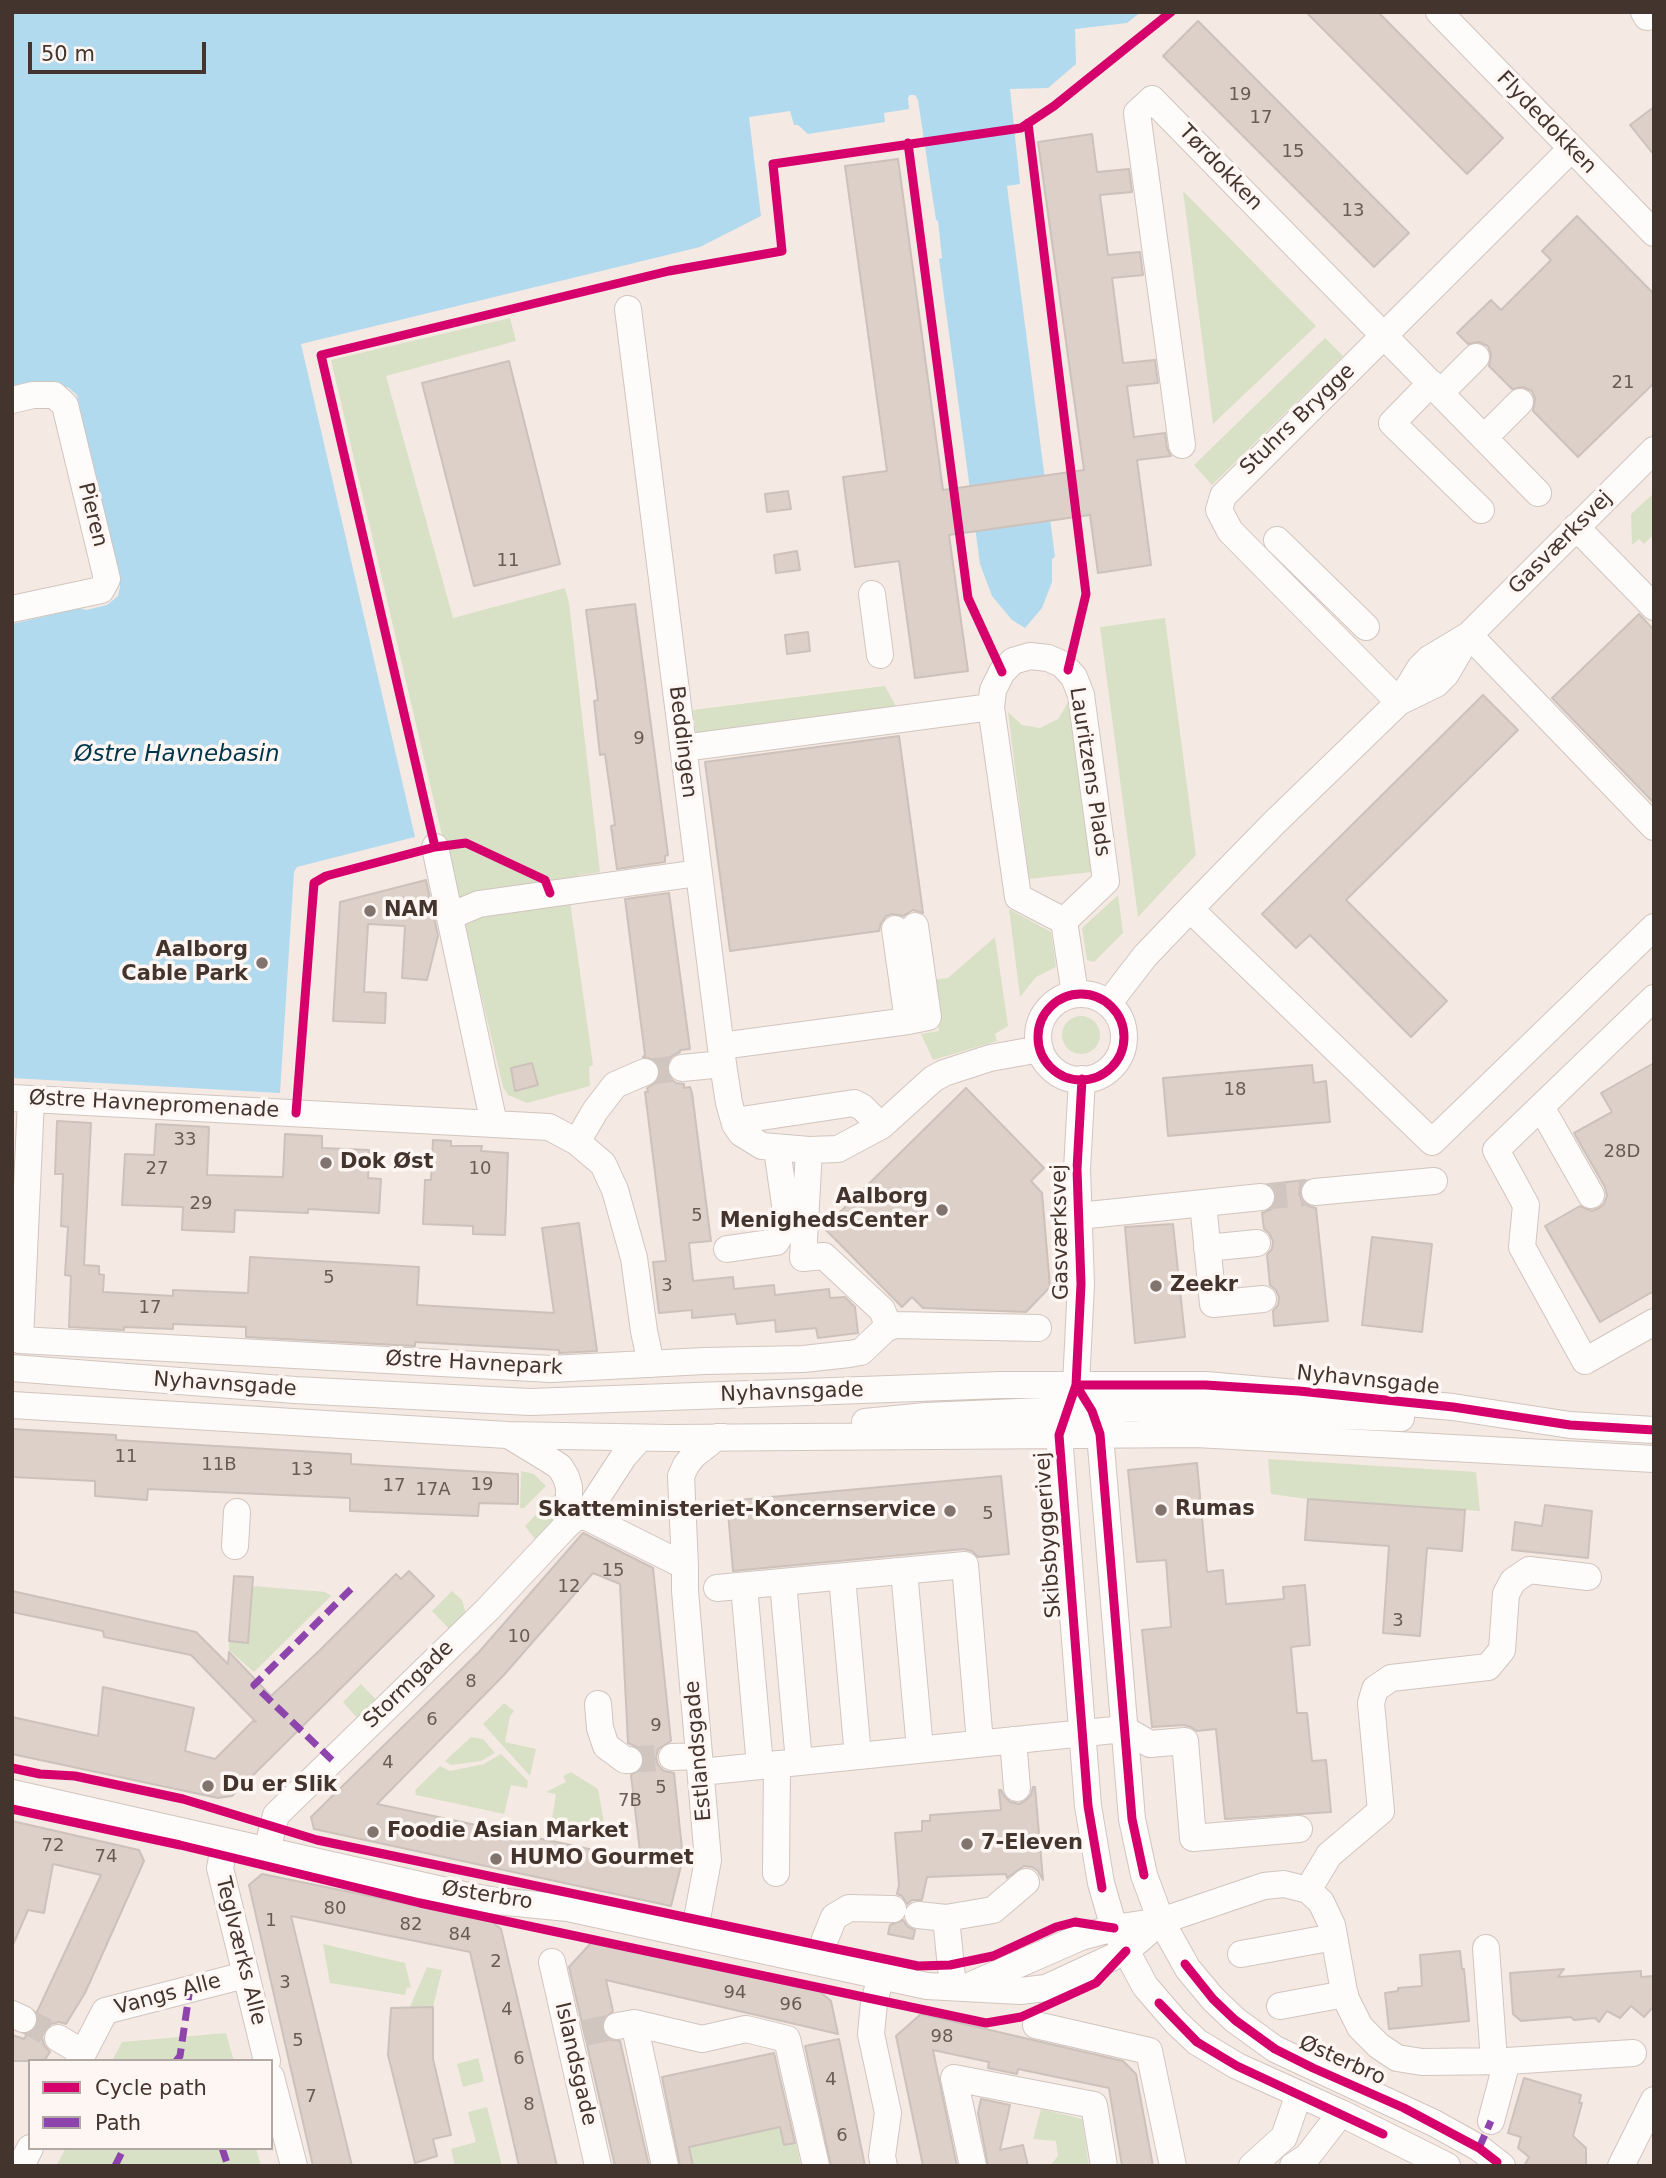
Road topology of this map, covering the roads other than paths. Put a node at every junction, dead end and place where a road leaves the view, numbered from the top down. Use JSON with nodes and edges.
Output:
{"nodes":[{"id":1,"x":1439,"y":12,"type":"edge"},
{"id":2,"x":1644,"y":12,"type":"edge"},
{"id":3,"x":1653,"y":12,"type":"edge"},
{"id":4,"x":1571,"y":149,"type":"junction"},
{"id":5,"x":1654,"y":233,"type":"edge"},
{"id":6,"x":628,"y":309,"type":"dead end"},
{"id":7,"x":1384,"y":336,"type":"junction"},
{"id":8,"x":1476,"y":358,"type":"dead end"},
{"id":9,"x":1435,"y":388,"type":"junction"},
{"id":10,"x":12,"y":400,"type":"edge"},
{"id":11,"x":1520,"y":402,"type":"dead end"},
{"id":12,"x":1484,"y":438,"type":"junction"},
{"id":13,"x":1182,"y":446,"type":"dead end"},
{"id":14,"x":1654,"y":450,"type":"edge"},
{"id":15,"x":1538,"y":493,"type":"dead end"},
{"id":16,"x":1481,"y":510,"type":"dead end"},
{"id":17,"x":1576,"y":527,"type":"junction"},
{"id":18,"x":1277,"y":540,"type":"dead end"},
{"id":19,"x":872,"y":594,"type":"dead end"},
{"id":20,"x":1654,"y":607,"type":"edge"},
{"id":21,"x":12,"y":609,"type":"edge"},
{"id":22,"x":1366,"y":627,"type":"dead end"},
{"id":23,"x":1469,"y":635,"type":"junction"},
{"id":24,"x":880,"y":655,"type":"dead end"},
{"id":25,"x":1399,"y":702,"type":"junction"},
{"id":26,"x":991,"y":707,"type":"junction"},
{"id":27,"x":682,"y":748,"type":"junction"},
{"id":28,"x":1654,"y":827,"type":"edge"},
{"id":29,"x":436,"y":847,"type":"dead end"},
{"id":30,"x":698,"y":873,"type":"junction"},
{"id":31,"x":1190,"y":909,"type":"junction"},
{"id":32,"x":450,"y":916,"type":"junction"},
{"id":33,"x":1064,"y":921,"type":"junction"},
{"id":34,"x":1654,"y":927,"type":"edge"},
{"id":35,"x":905,"y":928,"type":"dead end"},
{"id":36,"x":1075,"y":994,"type":"junction"},
{"id":37,"x":1654,"y":998,"type":"edge"},
{"id":38,"x":1108,"y":1004,"type":"junction"},
{"id":39,"x":1040,"y":1049,"type":"junction"},
{"id":40,"x":722,"y":1055,"type":"junction"},
{"id":41,"x":682,"y":1068,"type":"tunnel mouth"},
{"id":42,"x":645,"y":1072,"type":"tunnel mouth"},
{"id":43,"x":1082,"y":1079,"type":"junction"},
{"id":44,"x":22,"y":1098,"type":"edge"},
{"id":45,"x":1541,"y":1107,"type":"junction"},
{"id":46,"x":494,"y":1124,"type":"junction"},
{"id":47,"x":735,"y":1124,"type":"junction"},
{"id":48,"x":881,"y":1126,"type":"junction"},
{"id":49,"x":577,"y":1142,"type":"junction"},
{"id":50,"x":777,"y":1149,"type":"junction"},
{"id":51,"x":810,"y":1150,"type":"junction"},
{"id":52,"x":1434,"y":1181,"type":"dead end"},
{"id":53,"x":1315,"y":1192,"type":"tunnel mouth"},
{"id":54,"x":1591,"y":1195,"type":"dead end"},
{"id":55,"x":1261,"y":1197,"type":"tunnel mouth"},
{"id":56,"x":1203,"y":1203,"type":"junction"},
{"id":57,"x":1079,"y":1216,"type":"junction"},
{"id":58,"x":1257,"y":1243,"type":"dead end"},
{"id":59,"x":1207,"y":1248,"type":"junction"},
{"id":60,"x":727,"y":1249,"type":"dead end"},
{"id":61,"x":1263,"y":1299,"type":"dead end"},
{"id":62,"x":1654,"y":1322,"type":"edge"},
{"id":63,"x":889,"y":1327,"type":"junction"},
{"id":64,"x":1038,"y":1328,"type":"dead end"},
{"id":65,"x":651,"y":1364,"type":"junction"},
{"id":66,"x":15,"y":1368,"type":"edge"},
{"id":67,"x":1076,"y":1385,"type":"junction"},
{"id":68,"x":12,"y":1405,"type":"edge"},
{"id":69,"x":1096,"y":1423,"type":"junction"},
{"id":70,"x":1570,"y":1425,"type":"junction"},
{"id":71,"x":1654,"y":1430,"type":"edge"},
{"id":72,"x":507,"y":1435,"type":"junction"},
{"id":73,"x":1059,"y":1435,"type":"junction"},
{"id":74,"x":640,"y":1437,"type":"junction"},
{"id":75,"x":717,"y":1437,"type":"junction"},
{"id":76,"x":1654,"y":1459,"type":"edge"},
{"id":77,"x":237,"y":1512,"type":"dead end"},
{"id":78,"x":575,"y":1521,"type":"junction"},
{"id":79,"x":235,"y":1546,"type":"dead end"},
{"id":80,"x":685,"y":1566,"type":"junction"},
{"id":81,"x":904,"y":1571,"type":"junction"},
{"id":82,"x":842,"y":1577,"type":"junction"},
{"id":83,"x":1588,"y":1577,"type":"dead end"},
{"id":84,"x":783,"y":1582,"type":"junction"},
{"id":85,"x":744,"y":1586,"type":"junction"},
{"id":86,"x":717,"y":1588,"type":"dead end"},
{"id":87,"x":598,"y":1704,"type":"dead end"},
{"id":88,"x":1124,"y":1729,"type":"junction"},
{"id":89,"x":1083,"y":1733,"type":"junction"},
{"id":90,"x":1013,"y":1740,"type":"junction"},
{"id":91,"x":980,"y":1743,"type":"junction"},
{"id":92,"x":920,"y":1749,"type":"junction"},
{"id":93,"x":858,"y":1756,"type":"junction"},
{"id":94,"x":672,"y":1757,"type":"tunnel mouth"},
{"id":95,"x":629,"y":1760,"type":"tunnel mouth"},
{"id":96,"x":700,"y":1764,"type":"junction"},
{"id":97,"x":779,"y":1764,"type":"junction"},
{"id":98,"x":1017,"y":1788,"type":"dead end"},
{"id":99,"x":12,"y":1793,"type":"edge"},
{"id":100,"x":1299,"y":1829,"type":"dead end"},
{"id":101,"x":225,"y":1841,"type":"junction"},
{"id":102,"x":267,"y":1850,"type":"junction"},
{"id":103,"x":776,"y":1873,"type":"dead end"},
{"id":104,"x":1026,"y":1882,"type":"dead end"},
{"id":105,"x":1308,"y":1889,"type":"junction"},
{"id":106,"x":946,"y":1918,"type":"junction"},
{"id":107,"x":1161,"y":1921,"type":"junction"},
{"id":108,"x":694,"y":1935,"type":"junction"},
{"id":109,"x":1334,"y":1937,"type":"junction"},
{"id":110,"x":1120,"y":1940,"type":"junction"},
{"id":111,"x":1486,"y":1948,"type":"dead end"},
{"id":112,"x":1241,"y":1954,"type":"dead end"},
{"id":113,"x":552,"y":1962,"type":"dead end"},
{"id":114,"x":819,"y":1962,"type":"junction"},
{"id":115,"x":245,"y":1975,"type":"junction"},
{"id":116,"x":881,"y":1976,"type":"junction"},
{"id":117,"x":959,"y":1988,"type":"junction"},
{"id":118,"x":1345,"y":1994,"type":"junction"},
{"id":119,"x":1280,"y":2006,"type":"dead end"},
{"id":120,"x":1036,"y":2025,"type":"dead end"},
{"id":121,"x":58,"y":2038,"type":"tunnel mouth"},
{"id":122,"x":84,"y":2051,"type":"edge"},
{"id":123,"x":1633,"y":2053,"type":"dead end"},
{"id":124,"x":266,"y":2059,"type":"edge"},
{"id":125,"x":1501,"y":2061,"type":"junction"},
{"id":126,"x":273,"y":2085,"type":"edge"},
{"id":127,"x":1298,"y":2094,"type":"junction"},
{"id":128,"x":1654,"y":2100,"type":"edge"},
{"id":129,"x":1341,"y":2113,"type":"junction"},
{"id":130,"x":1491,"y":2121,"type":"dead end"},
{"id":131,"x":29,"y":2150,"type":"edge"},
{"id":132,"x":12,"y":2165,"type":"edge"},
{"id":133,"x":20,"y":2166,"type":"edge"},
{"id":134,"x":294,"y":2166,"type":"edge"},
{"id":135,"x":598,"y":2166,"type":"edge"},
{"id":136,"x":666,"y":2166,"type":"edge"},
{"id":137,"x":816,"y":2166,"type":"edge"},
{"id":138,"x":884,"y":2166,"type":"edge"},
{"id":139,"x":973,"y":2166,"type":"edge"},
{"id":140,"x":1104,"y":2166,"type":"edge"},
{"id":141,"x":1173,"y":2166,"type":"edge"},
{"id":142,"x":1252,"y":2166,"type":"edge"},
{"id":143,"x":1293,"y":2166,"type":"edge"},
{"id":144,"x":1447,"y":2166,"type":"edge"},
{"id":145,"x":1502,"y":2166,"type":"edge"},
{"id":146,"x":1621,"y":2166,"type":"edge"}],
"edges":[{"from":1,"to":4,"type":"street","name":"Flydedokken"},
{"from":2,"to":3,"type":"street"},
{"from":4,"to":5,"type":"street","name":"Flydedokken"},
{"from":4,"to":7,"type":"street","name":"Stuhrs Brygge"},
{"from":6,"to":27,"type":"street","name":"Beddingen"},
{"from":7,"to":9,"type":"street","name":"Tørdokken"},
{"from":7,"to":13,"type":"street","name":"Tørdokken"},
{"from":7,"to":25,"type":"street","name":"Stuhrs Brygge"},
{"from":8,"to":9,"type":"street"},
{"from":9,"to":12,"type":"street","name":"Tørdokken"},
{"from":9,"to":16,"type":"street"},
{"from":10,"to":21,"type":"street","name":"Pieren"},
{"from":11,"to":12,"type":"street"},
{"from":12,"to":15,"type":"street","name":"Tørdokken"},
{"from":14,"to":17,"type":"street","name":"Gasværksvej"},
{"from":17,"to":20,"type":"street"},
{"from":17,"to":23,"type":"street","name":"Gasværksvej"},
{"from":18,"to":22,"type":"street"},
{"from":19,"to":24,"type":"street"},
{"from":23,"to":25,"type":"street","name":"Gasværksvej"},
{"from":23,"to":28,"type":"street"},
{"from":25,"to":31,"type":"street","name":"Gasværksvej"},
{"from":26,"to":27,"type":"street"},
{"from":26,"to":33,"type":"street","name":"Lauritzens Plads"},
{"from":26,"to":33,"type":"street","name":"Lauritzens Plads"},
{"from":27,"to":30,"type":"street","name":"Beddingen"},
{"from":29,"to":32,"type":"street"},
{"from":30,"to":32,"type":"street"},
{"from":30,"to":40,"type":"street","name":"Beddingen"},
{"from":31,"to":34,"type":"street"},
{"from":31,"to":38,"type":"street","name":"Gasværksvej"},
{"from":32,"to":46,"type":"street"},
{"from":33,"to":36,"type":"street"},
{"from":35,"to":40,"type":"street"},
{"from":36,"to":38,"type":"street"},
{"from":36,"to":39,"type":"street"},
{"from":37,"to":45,"type":"street"},
{"from":38,"to":43,"type":"street"},
{"from":39,"to":43,"type":"street"},
{"from":39,"to":48,"type":"street"},
{"from":40,"to":41,"type":"street"},
{"from":40,"to":47,"type":"street","name":"Beddingen"},
{"from":42,"to":49,"type":"street"},
{"from":43,"to":57,"type":"street","name":"Gasværksvej"},
{"from":44,"to":46,"type":"street","name":"Østre Havnepromenade"},
{"from":44,"to":65,"type":"street","name":"Østre Havnepark"},
{"from":45,"to":54,"type":"street"},
{"from":45,"to":62,"type":"street"},
{"from":46,"to":49,"type":"street"},
{"from":47,"to":48,"type":"street"},
{"from":47,"to":50,"type":"street"},
{"from":48,"to":51,"type":"street"},
{"from":49,"to":65,"type":"street"},
{"from":50,"to":51,"type":"street"},
{"from":50,"to":60,"type":"street"},
{"from":51,"to":63,"type":"street"},
{"from":52,"to":53,"type":"street"},
{"from":55,"to":56,"type":"street"},
{"from":56,"to":57,"type":"street"},
{"from":56,"to":59,"type":"street"},
{"from":57,"to":67,"type":"street","name":"Gasværksvej"},
{"from":58,"to":59,"type":"street"},
{"from":59,"to":61,"type":"street"},
{"from":63,"to":64,"type":"street"},
{"from":63,"to":65,"type":"street","name":"Østre Havnepark"},
{"from":66,"to":67,"type":"street","name":"Nyhavnsgade"},
{"from":67,"to":69,"type":"street"},
{"from":67,"to":70,"type":"street","name":"Nyhavnsgade"},
{"from":67,"to":73,"type":"street","name":"Skibsbyggerivej"},
{"from":67,"to":75,"type":"street"},
{"from":68,"to":72,"type":"street","name":"Nyhavnsgade"},
{"from":69,"to":70,"type":"street"},
{"from":69,"to":73,"type":"street","name":"Nyhavnsgade"},
{"from":69,"to":76,"type":"street","name":"Nyhavnsgade"},
{"from":69,"to":88,"type":"street"},
{"from":70,"to":71,"type":"street","name":"Nyhavnsgade"},
{"from":72,"to":74,"type":"street","name":"Nyhavnsgade"},
{"from":72,"to":78,"type":"street"},
{"from":73,"to":75,"type":"street","name":"Nyhavnsgade"},
{"from":73,"to":89,"type":"street","name":"Skibsbyggerivej"},
{"from":74,"to":75,"type":"street","name":"Nyhavnsgade"},
{"from":74,"to":78,"type":"street","name":"Stormgade"},
{"from":75,"to":80,"type":"street","name":"Estlandsgade"},
{"from":77,"to":79,"type":"street"},
{"from":78,"to":80,"type":"street"},
{"from":78,"to":102,"type":"street","name":"Stormgade"},
{"from":80,"to":96,"type":"street","name":"Estlandsgade"},
{"from":81,"to":82,"type":"street"},
{"from":81,"to":91,"type":"street"},
{"from":81,"to":92,"type":"street"},
{"from":82,"to":84,"type":"street"},
{"from":82,"to":93,"type":"street"},
{"from":83,"to":105,"type":"street"},
{"from":84,"to":85,"type":"street"},
{"from":84,"to":97,"type":"street"},
{"from":85,"to":86,"type":"street"},
{"from":85,"to":97,"type":"street"},
{"from":87,"to":95,"type":"street"},
{"from":88,"to":89,"type":"street"},
{"from":88,"to":100,"type":"street"},
{"from":88,"to":107,"type":"street"},
{"from":89,"to":90,"type":"street"},
{"from":89,"to":110,"type":"street","name":"Skibsbyggerivej"},
{"from":90,"to":91,"type":"street"},
{"from":90,"to":98,"type":"street"},
{"from":91,"to":92,"type":"street"},
{"from":92,"to":93,"type":"street"},
{"from":93,"to":97,"type":"street"},
{"from":94,"to":96,"type":"street"},
{"from":96,"to":97,"type":"street"},
{"from":96,"to":108,"type":"street","name":"Estlandsgade"},
{"from":97,"to":103,"type":"street"},
{"from":99,"to":101,"type":"street","name":"Østerbro"},
{"from":101,"to":102,"type":"street","name":"Østerbro"},
{"from":101,"to":115,"type":"street","name":"Teglværks Alle"},
{"from":102,"to":108,"type":"street","name":"Østerbro"},
{"from":104,"to":106,"type":"street"},
{"from":105,"to":107,"type":"street","name":"Østerbro"},
{"from":105,"to":109,"type":"street","name":"Østerbro"},
{"from":106,"to":114,"type":"street"},
{"from":106,"to":117,"type":"street"},
{"from":107,"to":110,"type":"street","name":"Østerbro"},
{"from":107,"to":145,"type":"street","name":"Østerbro"},
{"from":108,"to":114,"type":"street","name":"Østerbro"},
{"from":109,"to":112,"type":"street"},
{"from":109,"to":118,"type":"street","name":"Østerbro"},
{"from":110,"to":117,"type":"street","name":"Østerbro"},
{"from":110,"to":127,"type":"street"},
{"from":111,"to":125,"type":"street"},
{"from":113,"to":135,"type":"street","name":"Islandsgade"},
{"from":114,"to":116,"type":"street","name":"Østerbro"},
{"from":115,"to":122,"type":"street","name":"Vangs Alle"},
{"from":115,"to":124,"type":"street","name":"Teglværks Alle"},
{"from":116,"to":117,"type":"street","name":"Østerbro"},
{"from":116,"to":138,"type":"street"},
{"from":118,"to":119,"type":"street"},
{"from":118,"to":125,"type":"street","name":"Østerbro"},
{"from":120,"to":141,"type":"street"},
{"from":121,"to":122,"type":"street"},
{"from":123,"to":125,"type":"street","name":"Østerbro"},
{"from":125,"to":130,"type":"street"},
{"from":126,"to":134,"type":"street"},
{"from":127,"to":129,"type":"street"},
{"from":127,"to":142,"type":"street"},
{"from":128,"to":146,"type":"street"},
{"from":129,"to":143,"type":"street"},
{"from":129,"to":144,"type":"street"},
{"from":131,"to":133,"type":"street"},
{"from":132,"to":133,"type":"street"},
{"from":136,"to":137,"type":"street"},
{"from":139,"to":140,"type":"street"}]}
